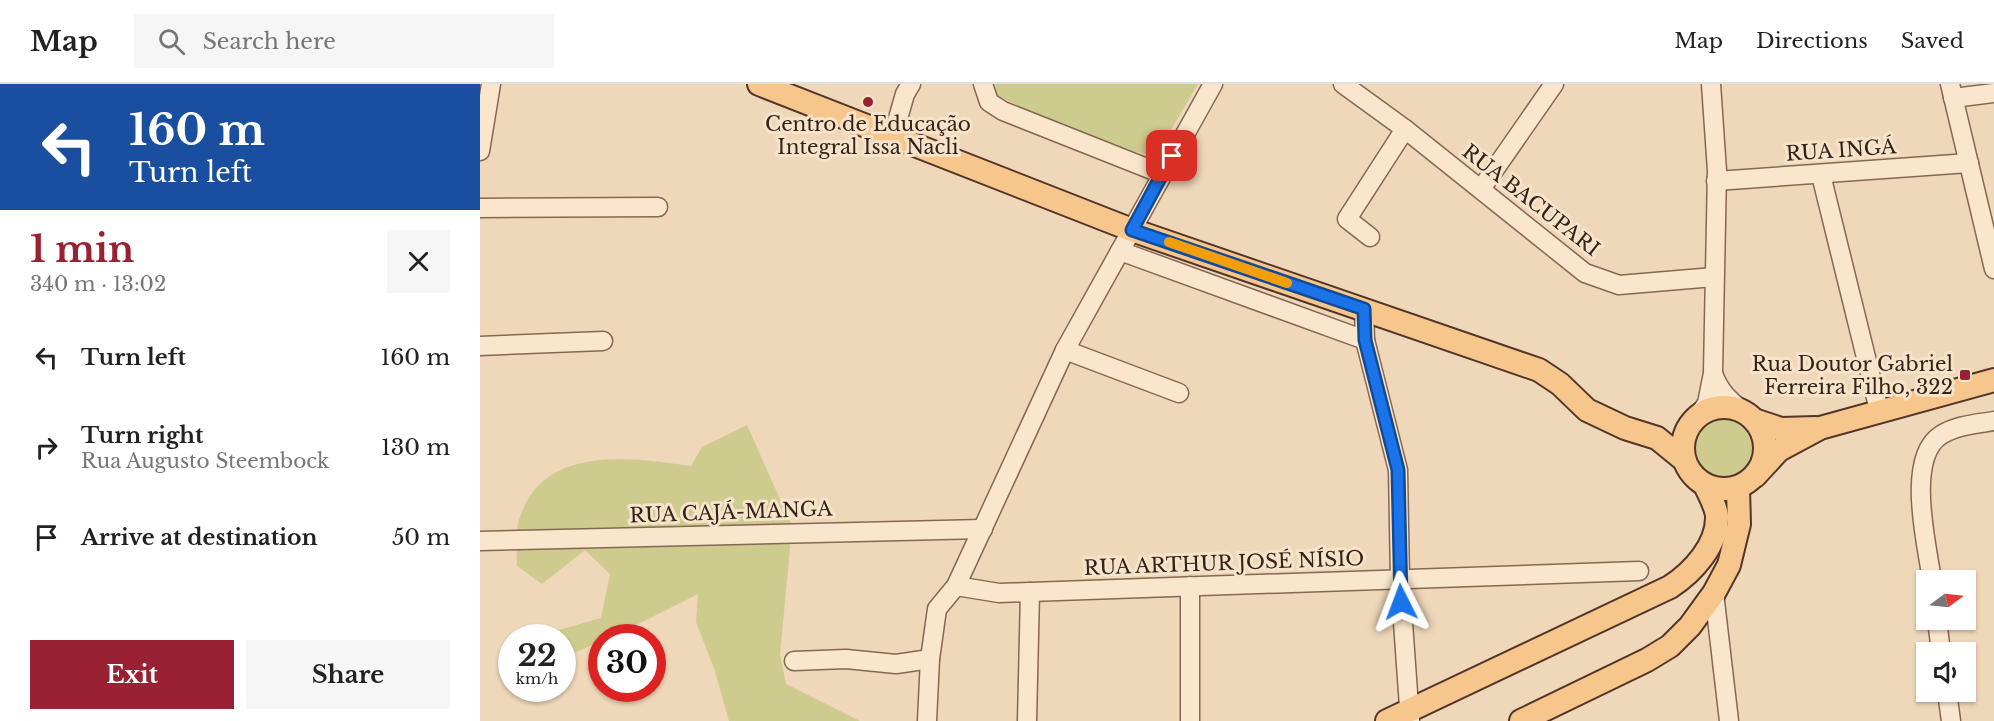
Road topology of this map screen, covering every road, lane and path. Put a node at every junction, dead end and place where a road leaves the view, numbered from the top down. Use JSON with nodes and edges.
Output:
{"nodes":[{"id":1,"x":491,"y":84,"type":"edge"},
{"id":2,"x":759,"y":84,"type":"edge"},
{"id":3,"x":911,"y":84,"type":"edge"},
{"id":4,"x":983,"y":84,"type":"edge"},
{"id":5,"x":1213,"y":84,"type":"edge"},
{"id":6,"x":1343,"y":84,"type":"edge"},
{"id":7,"x":1554,"y":84,"type":"edge"},
{"id":8,"x":1711,"y":84,"type":"edge"},
{"id":9,"x":1952,"y":91,"type":"edge"},
{"id":10,"x":1994,"y":93,"type":"edge"},
{"id":11,"x":1405,"y":129,"type":"junction"},
{"id":12,"x":894,"y":136,"type":"junction"},
{"id":13,"x":480,"y":151,"type":"edge"},
{"id":14,"x":1969,"y":163,"type":"junction"},
{"id":15,"x":1162,"y":174,"type":"junction"},
{"id":16,"x":1821,"y":175,"type":"junction"},
{"id":17,"x":1716,"y":181,"type":"junction"},
{"id":18,"x":1481,"y":189,"type":"junction"},
{"id":19,"x":658,"y":207,"type":"dead end"},
{"id":20,"x":480,"y":208,"type":"edge"},
{"id":21,"x":1989,"y":226,"type":"edge"},
{"id":22,"x":1132,"y":230,"type":"junction"},
{"id":23,"x":1370,"y":237,"type":"dead end"},
{"id":24,"x":1120,"y":251,"type":"junction"},
{"id":25,"x":1994,"y":269,"type":"edge"},
{"id":26,"x":1714,"y":277,"type":"junction"},
{"id":27,"x":1364,"y":309,"type":"junction"},
{"id":28,"x":1365,"y":340,"type":"junction"},
{"id":29,"x":603,"y":341,"type":"dead end"},
{"id":30,"x":480,"y":346,"type":"edge"},
{"id":31,"x":1065,"y":350,"type":"junction"},
{"id":32,"x":1713,"y":373,"type":"junction"},
{"id":33,"x":1994,"y":380,"type":"edge"},
{"id":34,"x":1179,"y":393,"type":"dead end"},
{"id":35,"x":1879,"y":410,"type":"junction"},
{"id":36,"x":1749,"y":416,"type":"junction"},
{"id":37,"x":1696,"y":418,"type":"junction"},
{"id":38,"x":1994,"y":421,"type":"edge"},
{"id":39,"x":1625,"y":428,"type":"junction"},
{"id":40,"x":1820,"y":428,"type":"junction"},
{"id":41,"x":1684,"y":460,"type":"junction"},
{"id":42,"x":1747,"y":482,"type":"junction"},
{"id":43,"x":1705,"y":485,"type":"junction"},
{"id":44,"x":983,"y":529,"type":"junction"},
{"id":45,"x":480,"y":541,"type":"edge"},
{"id":46,"x":1931,"y":570,"type":"edge"},
{"id":47,"x":1639,"y":571,"type":"dead end"},
{"id":48,"x":1400,"y":580,"type":"junction"},
{"id":49,"x":956,"y":586,"type":"junction"},
{"id":50,"x":1190,"y":586,"type":"junction"},
{"id":51,"x":1030,"y":591,"type":"junction"},
{"id":52,"x":1714,"y":593,"type":"junction"},
{"id":53,"x":930,"y":659,"type":"junction"},
{"id":54,"x":794,"y":661,"type":"dead end"},
{"id":55,"x":1948,"y":702,"type":"edge"},
{"id":56,"x":1409,"y":716,"type":"edge"},
{"id":57,"x":927,"y":721,"type":"edge"},
{"id":58,"x":1027,"y":721,"type":"edge"},
{"id":59,"x":1190,"y":721,"type":"edge"},
{"id":60,"x":1387,"y":721,"type":"edge"},
{"id":61,"x":1521,"y":721,"type":"edge"},
{"id":62,"x":1729,"y":721,"type":"edge"},
{"id":63,"x":1951,"y":721,"type":"edge"}],
"edges":[{"from":1,"to":13,"type":"street"},
{"from":2,"to":12,"type":"main road"},
{"from":3,"to":12,"type":"street"},
{"from":4,"to":15,"type":"street"},
{"from":5,"to":15,"type":"street"},
{"from":6,"to":11,"type":"street","name":"RUA BACUPARI"},
{"from":7,"to":18,"type":"street"},
{"from":8,"to":17,"type":"street"},
{"from":9,"to":10,"type":"street"},
{"from":9,"to":14,"type":"street"},
{"from":11,"to":18,"type":"street","name":"RUA BACUPARI"},
{"from":11,"to":23,"type":"street"},
{"from":12,"to":22,"type":"main road"},
{"from":14,"to":16,"type":"street","name":"RUA INGÁ"},
{"from":14,"to":21,"type":"street"},
{"from":15,"to":22,"type":"street"},
{"from":16,"to":17,"type":"street","name":"RUA INGÁ"},
{"from":16,"to":35,"type":"street"},
{"from":17,"to":26,"type":"street"},
{"from":18,"to":26,"type":"street","name":"RUA BACUPARI"},
{"from":19,"to":20,"type":"street"},
{"from":21,"to":25,"type":"street"},
{"from":22,"to":24,"type":"street"},
{"from":22,"to":27,"type":"main road"},
{"from":24,"to":28,"type":"street"},
{"from":24,"to":31,"type":"street"},
{"from":26,"to":32,"type":"street"},
{"from":27,"to":28,"type":"street"},
{"from":27,"to":39,"type":"main road"},
{"from":28,"to":48,"type":"street"},
{"from":29,"to":30,"type":"street"},
{"from":31,"to":34,"type":"street"},
{"from":31,"to":44,"type":"street"},
{"from":32,"to":36,"type":"street"},
{"from":32,"to":37,"type":"street"},
{"from":33,"to":35,"type":"main road"},
{"from":35,"to":40,"type":"main road"},
{"from":36,"to":37,"type":"main road"},
{"from":36,"to":40,"type":"main road"},
{"from":36,"to":42,"type":"main road"},
{"from":37,"to":39,"type":"main road"},
{"from":37,"to":41,"type":"main road"},
{"from":38,"to":46,"type":"street"},
{"from":39,"to":41,"type":"main road"},
{"from":40,"to":42,"type":"main road"},
{"from":41,"to":43,"type":"main road"},
{"from":42,"to":43,"type":"main road"},
{"from":42,"to":52,"type":"main road"},
{"from":43,"to":56,"type":"main road"},
{"from":44,"to":45,"type":"street","name":"RUA CAJÁ-MANGA"},
{"from":44,"to":49,"type":"street"},
{"from":47,"to":48,"type":"street","name":"RUA ARTHUR JOSÉ NÍSIO"},
{"from":48,"to":50,"type":"street","name":"RUA ARTHUR JOSÉ NÍSIO"},
{"from":48,"to":56,"type":"street"},
{"from":49,"to":51,"type":"street","name":"RUA ARTHUR JOSÉ NÍSIO"},
{"from":49,"to":53,"type":"street"},
{"from":50,"to":51,"type":"street","name":"RUA ARTHUR JOSÉ NÍSIO"},
{"from":50,"to":59,"type":"street"},
{"from":51,"to":58,"type":"street"},
{"from":52,"to":61,"type":"main road"},
{"from":52,"to":62,"type":"street"},
{"from":53,"to":54,"type":"street"},
{"from":53,"to":57,"type":"street"},
{"from":55,"to":63,"type":"street"},
{"from":56,"to":60,"type":"main road"}]}
